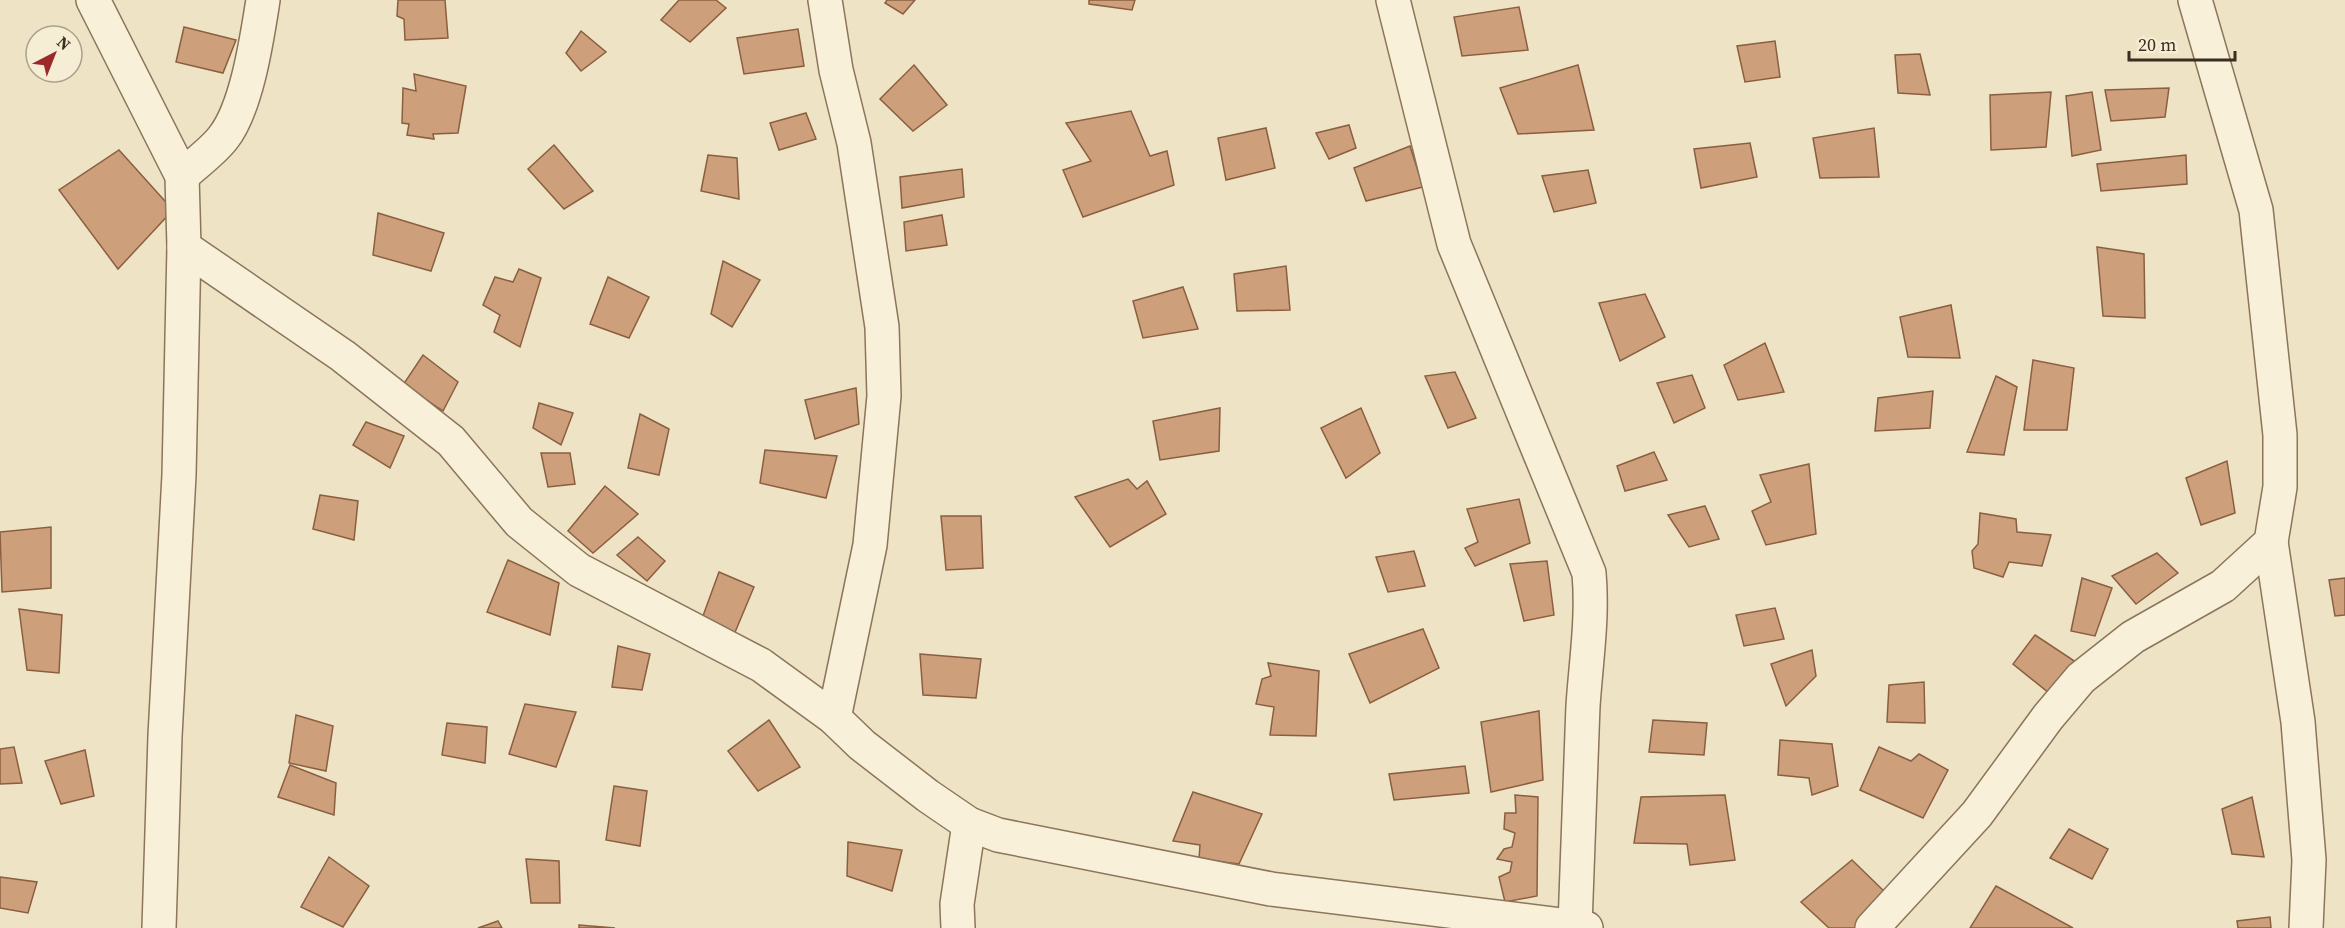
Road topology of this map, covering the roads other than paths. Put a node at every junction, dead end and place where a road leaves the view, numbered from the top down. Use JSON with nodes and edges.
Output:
{"nodes":[{"id":1,"x":93,"y":0,"type":"edge"},
{"id":2,"x":263,"y":0,"type":"edge"},
{"id":3,"x":825,"y":0,"type":"edge"},
{"id":4,"x":1393,"y":0,"type":"edge"},
{"id":5,"x":2195,"y":0,"type":"edge"},
{"id":6,"x":182,"y":176,"type":"junction"},
{"id":7,"x":184,"y":247,"type":"junction"},
{"id":8,"x":2271,"y":542,"type":"junction"},
{"id":9,"x":834,"y":718,"type":"junction"},
{"id":10,"x":969,"y":824,"type":"junction"},
{"id":11,"x":1497,"y":923,"type":"edge"},
{"id":12,"x":1580,"y":927,"type":"edge"},
{"id":13,"x":159,"y":928,"type":"edge"},
{"id":14,"x":958,"y":928,"type":"edge"},
{"id":15,"x":1872,"y":928,"type":"edge"},
{"id":16,"x":2306,"y":928,"type":"edge"}],
"edges":[{"from":1,"to":6,"type":"street"},
{"from":2,"to":6,"type":"street"},
{"from":3,"to":9,"type":"street"},
{"from":4,"to":12,"type":"street"},
{"from":5,"to":8,"type":"street"},
{"from":6,"to":7,"type":"street"},
{"from":7,"to":9,"type":"street"},
{"from":7,"to":13,"type":"street"},
{"from":8,"to":15,"type":"street"},
{"from":8,"to":16,"type":"street"},
{"from":9,"to":10,"type":"street"},
{"from":10,"to":11,"type":"street"},
{"from":10,"to":14,"type":"street"},
{"from":11,"to":12,"type":"street"}]}
